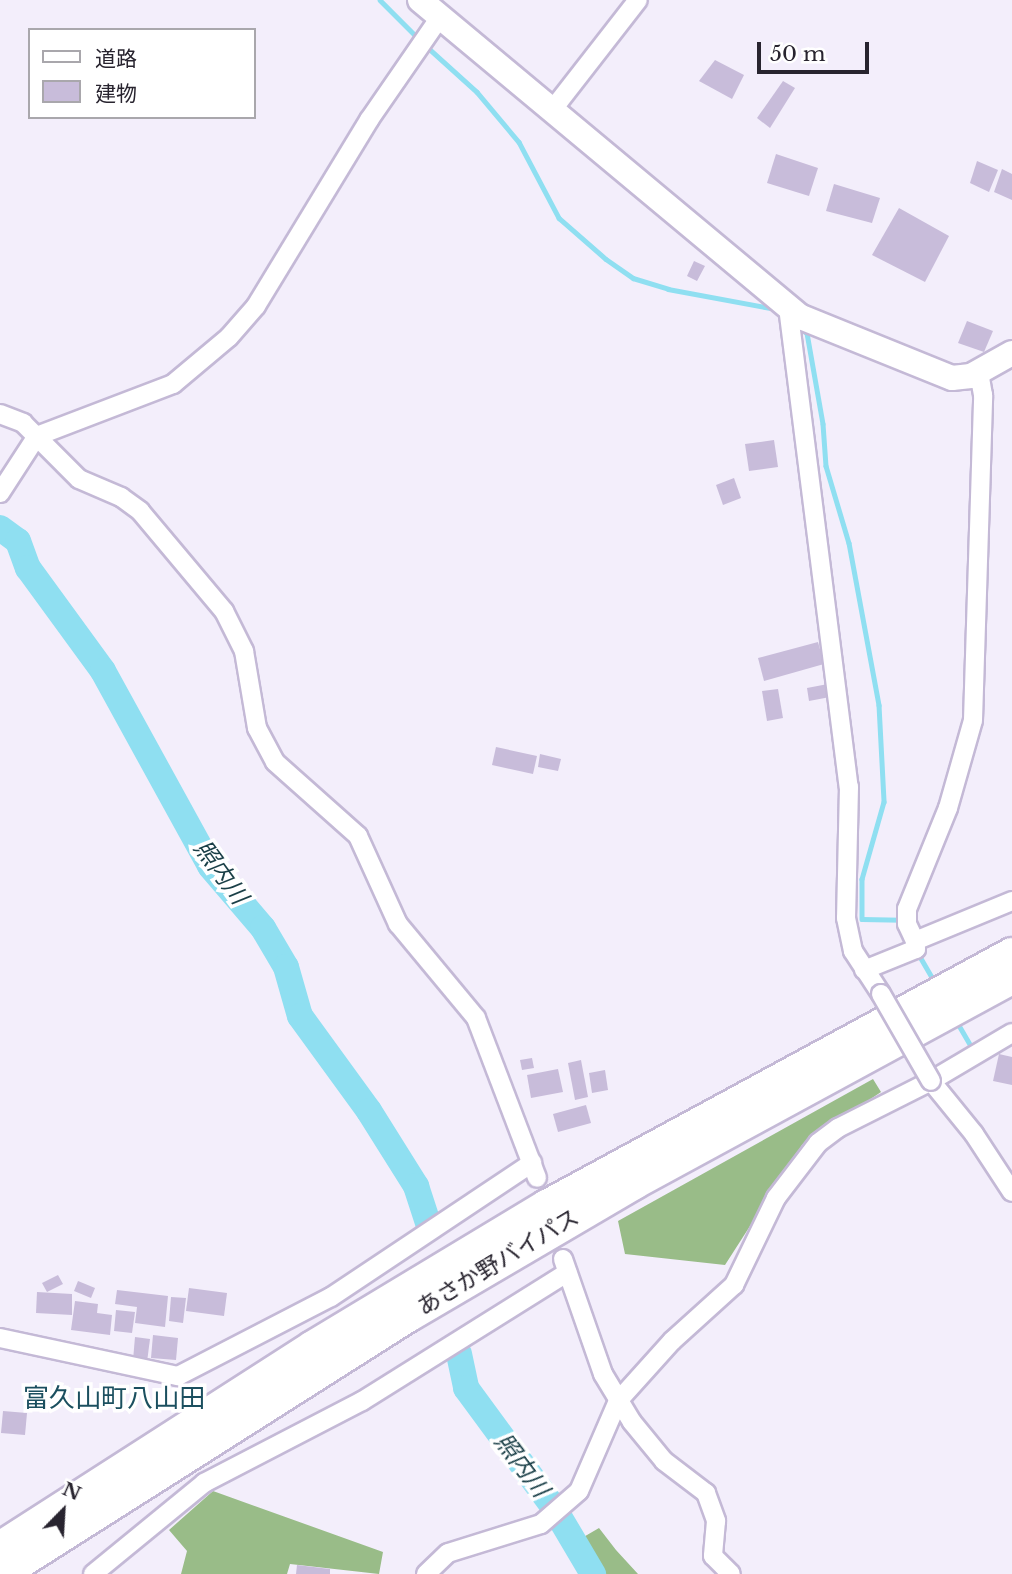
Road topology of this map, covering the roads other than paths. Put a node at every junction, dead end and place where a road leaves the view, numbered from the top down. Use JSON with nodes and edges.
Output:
{"nodes":[{"id":1,"x":420,"y":0,"type":"edge"},
{"id":2,"x":638,"y":0,"type":"edge"},
{"id":3,"x":440,"y":17,"type":"junction"},
{"id":4,"x":553,"y":109,"type":"junction"},
{"id":5,"x":788,"y":307,"type":"junction"},
{"id":6,"x":1012,"y":353,"type":"edge"},
{"id":7,"x":979,"y":372,"type":"junction"},
{"id":8,"x":0,"y":415,"type":"edge"},
{"id":9,"x":37,"y":436,"type":"junction"},
{"id":10,"x":0,"y":493,"type":"edge"},
{"id":11,"x":1012,"y":901,"type":"edge"},
{"id":12,"x":915,"y":942,"type":"junction"},
{"id":13,"x":1012,"y":954,"type":"edge"},
{"id":14,"x":864,"y":970,"type":"junction"},
{"id":15,"x":1012,"y":978,"type":"edge"},
{"id":16,"x":1012,"y":1032,"type":"edge"},
{"id":17,"x":931,"y":1082,"type":"junction"},
{"id":18,"x":1012,"y":1192,"type":"edge"},
{"id":19,"x":0,"y":1338,"type":"edge"},
{"id":20,"x":618,"y":1401,"type":"junction"},
{"id":21,"x":0,"y":1548,"type":"edge"},
{"id":22,"x":1,"y":1574,"type":"edge"},
{"id":23,"x":93,"y":1574,"type":"edge"},
{"id":24,"x":426,"y":1574,"type":"edge"},
{"id":25,"x":731,"y":1574,"type":"edge"}],
"edges":[{"from":1,"to":3,"type":"street"},
{"from":2,"to":4,"type":"street"},
{"from":3,"to":4,"type":"street"},
{"from":3,"to":9,"type":"street"},
{"from":4,"to":5,"type":"street"},
{"from":5,"to":7,"type":"street"},
{"from":5,"to":14,"type":"street"},
{"from":6,"to":7,"type":"street"},
{"from":7,"to":12,"type":"street"},
{"from":8,"to":9,"type":"street"},
{"from":9,"to":10,"type":"street"},
{"from":9,"to":19,"type":"street"},
{"from":11,"to":12,"type":"street"},
{"from":12,"to":14,"type":"street"},
{"from":13,"to":21,"type":"highway","name":"あさか野バイパス"},
{"from":14,"to":17,"type":"street","bridge":true},
{"from":15,"to":22,"type":"highway","name":"あさか野バイパス"},
{"from":16,"to":17,"type":"street"},
{"from":17,"to":18,"type":"street"},
{"from":17,"to":20,"type":"street"},
{"from":20,"to":23,"type":"street"},
{"from":20,"to":24,"type":"street"},
{"from":20,"to":25,"type":"street"}]}
